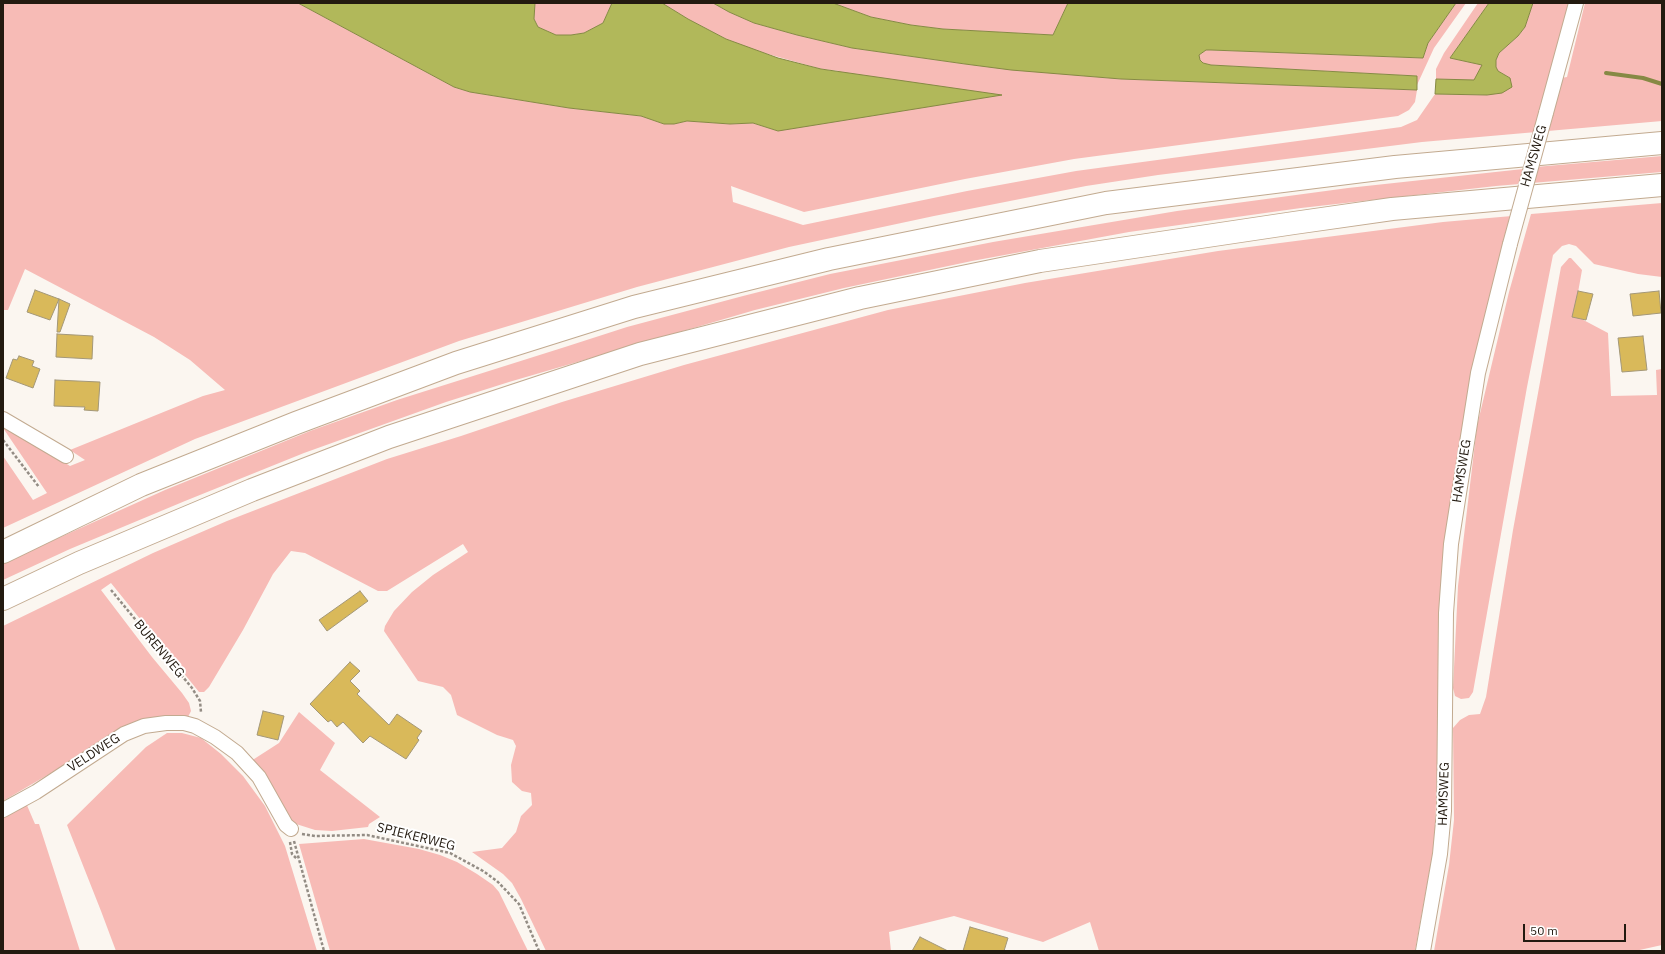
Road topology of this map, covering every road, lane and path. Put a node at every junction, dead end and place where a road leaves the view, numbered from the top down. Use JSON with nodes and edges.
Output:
{"nodes":[{"id":1,"x":1576,"y":3,"type":"edge"},
{"id":2,"x":1662,"y":143,"type":"edge"},
{"id":3,"x":1662,"y":185,"type":"edge"},
{"id":4,"x":3,"y":419,"type":"edge"},
{"id":5,"x":3,"y":440,"type":"edge"},
{"id":6,"x":66,"y":456,"type":"dead end"},
{"id":7,"x":38,"y":487,"type":"dead end"},
{"id":8,"x":3,"y":552,"type":"edge"},
{"id":9,"x":111,"y":590,"type":"dead end"},
{"id":10,"x":3,"y":599,"type":"edge"},
{"id":11,"x":202,"y":712,"type":"dead end"},
{"id":12,"x":3,"y":810,"type":"edge"},
{"id":13,"x":291,"y":831,"type":"junction"},
{"id":14,"x":324,"y":951,"type":"edge"},
{"id":15,"x":539,"y":951,"type":"edge"},
{"id":16,"x":1423,"y":951,"type":"edge"}],
"edges":[{"from":1,"to":16,"type":"street","name":"HAMSWEG","bridge":true},
{"from":2,"to":8,"type":"highway"},
{"from":3,"to":10,"type":"highway"},
{"from":4,"to":6,"type":"street"},
{"from":5,"to":7,"type":"path"},
{"from":9,"to":11,"type":"path","name":"BURENWEG"},
{"from":12,"to":13,"type":"street","name":"VELDWEG"},
{"from":13,"to":14,"type":"path"},
{"from":13,"to":15,"type":"path","name":"SPIEKERWEG"}]}
